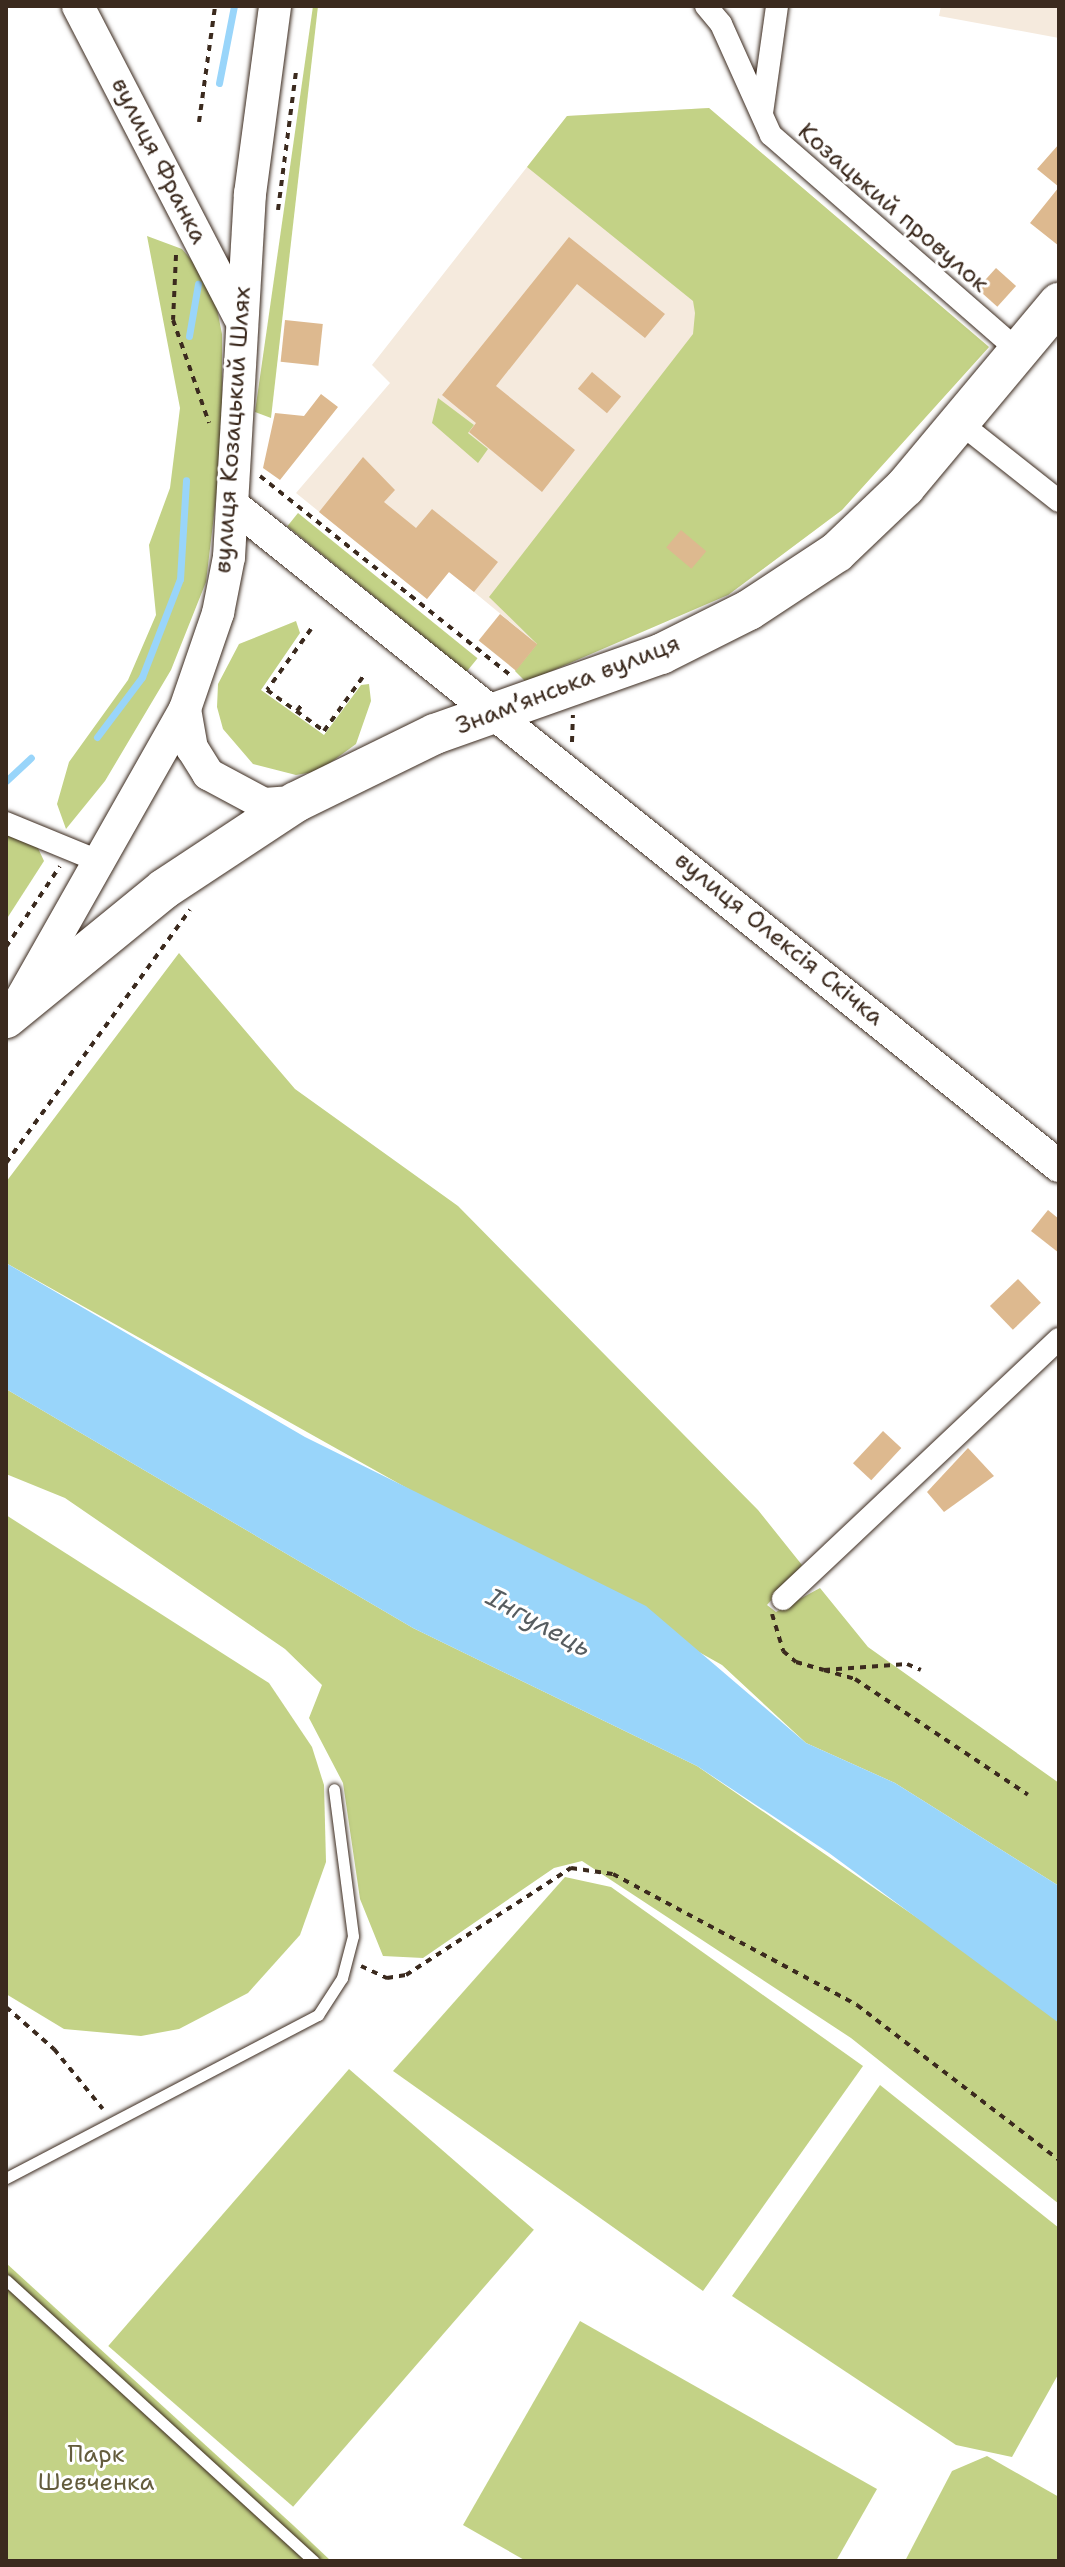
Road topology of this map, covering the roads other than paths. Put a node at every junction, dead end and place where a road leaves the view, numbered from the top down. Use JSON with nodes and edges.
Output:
{"nodes":[{"id":1,"x":78,"y":6,"type":"edge"},
{"id":2,"x":275,"y":6,"type":"edge"},
{"id":3,"x":706,"y":6,"type":"edge"},
{"id":4,"x":777,"y":6,"type":"edge"},
{"id":5,"x":762,"y":114,"type":"junction"},
{"id":6,"x":1059,"y":303,"type":"edge"},
{"id":7,"x":239,"y":317,"type":"junction"},
{"id":8,"x":1019,"y":351,"type":"junction"},
{"id":9,"x":959,"y":422,"type":"junction"},
{"id":10,"x":1059,"y":501,"type":"edge"},
{"id":11,"x":233,"y":505,"type":"junction"},
{"id":12,"x":506,"y":694,"type":"junction"},
{"id":13,"x":185,"y":709,"type":"junction"},
{"id":14,"x":296,"y":802,"type":"junction"},
{"id":15,"x":6,"y":823,"type":"edge"},
{"id":16,"x":103,"y":863,"type":"junction"},
{"id":17,"x":14,"y":1008,"type":"edge"},
{"id":18,"x":1059,"y":1166,"type":"edge"},
{"id":19,"x":1059,"y":1339,"type":"edge"},
{"id":20,"x":783,"y":1599,"type":"road end"},
{"id":21,"x":334,"y":1789,"type":"dead end"},
{"id":22,"x":6,"y":2178,"type":"edge"},
{"id":23,"x":6,"y":2280,"type":"edge"},
{"id":24,"x":314,"y":2561,"type":"edge"}],
"edges":[{"from":1,"to":7,"type":"street","name":"вулиця Франка"},
{"from":2,"to":7,"type":"street","name":"вулиця Козацький Шлях"},
{"from":3,"to":5,"type":"street","name":"Козацький провулок"},
{"from":4,"to":5,"type":"street"},
{"from":5,"to":8,"type":"street","name":"Козацький провулок"},
{"from":6,"to":8,"type":"highway","name":"Знамʼянська вулиця"},
{"from":7,"to":11,"type":"street","name":"вулиця Козацький Шлях"},
{"from":8,"to":9,"type":"highway","name":"Знамʼянська вулиця"},
{"from":9,"to":10,"type":"street"},
{"from":9,"to":12,"type":"highway","name":"Знамʼянська вулиця"},
{"from":11,"to":12,"type":"street","name":"вулиця Олексія Скічка"},
{"from":11,"to":13,"type":"street","name":"вулиця Козацький Шлях"},
{"from":12,"to":14,"type":"highway","name":"Знамʼянська вулиця"},
{"from":12,"to":18,"type":"street","name":"вулиця Олексія Скічка"},
{"from":13,"to":14,"type":"street"},
{"from":13,"to":16,"type":"street","name":"вулиця Козацький Шлях"},
{"from":14,"to":17,"type":"highway","name":"Знамʼянська вулиця"},
{"from":15,"to":16,"type":"street"},
{"from":16,"to":17,"type":"street","name":"вулиця Козацький Шлях"},
{"from":19,"to":20,"type":"street"},
{"from":21,"to":22,"type":"lane"},
{"from":23,"to":24,"type":"lane"}]}
